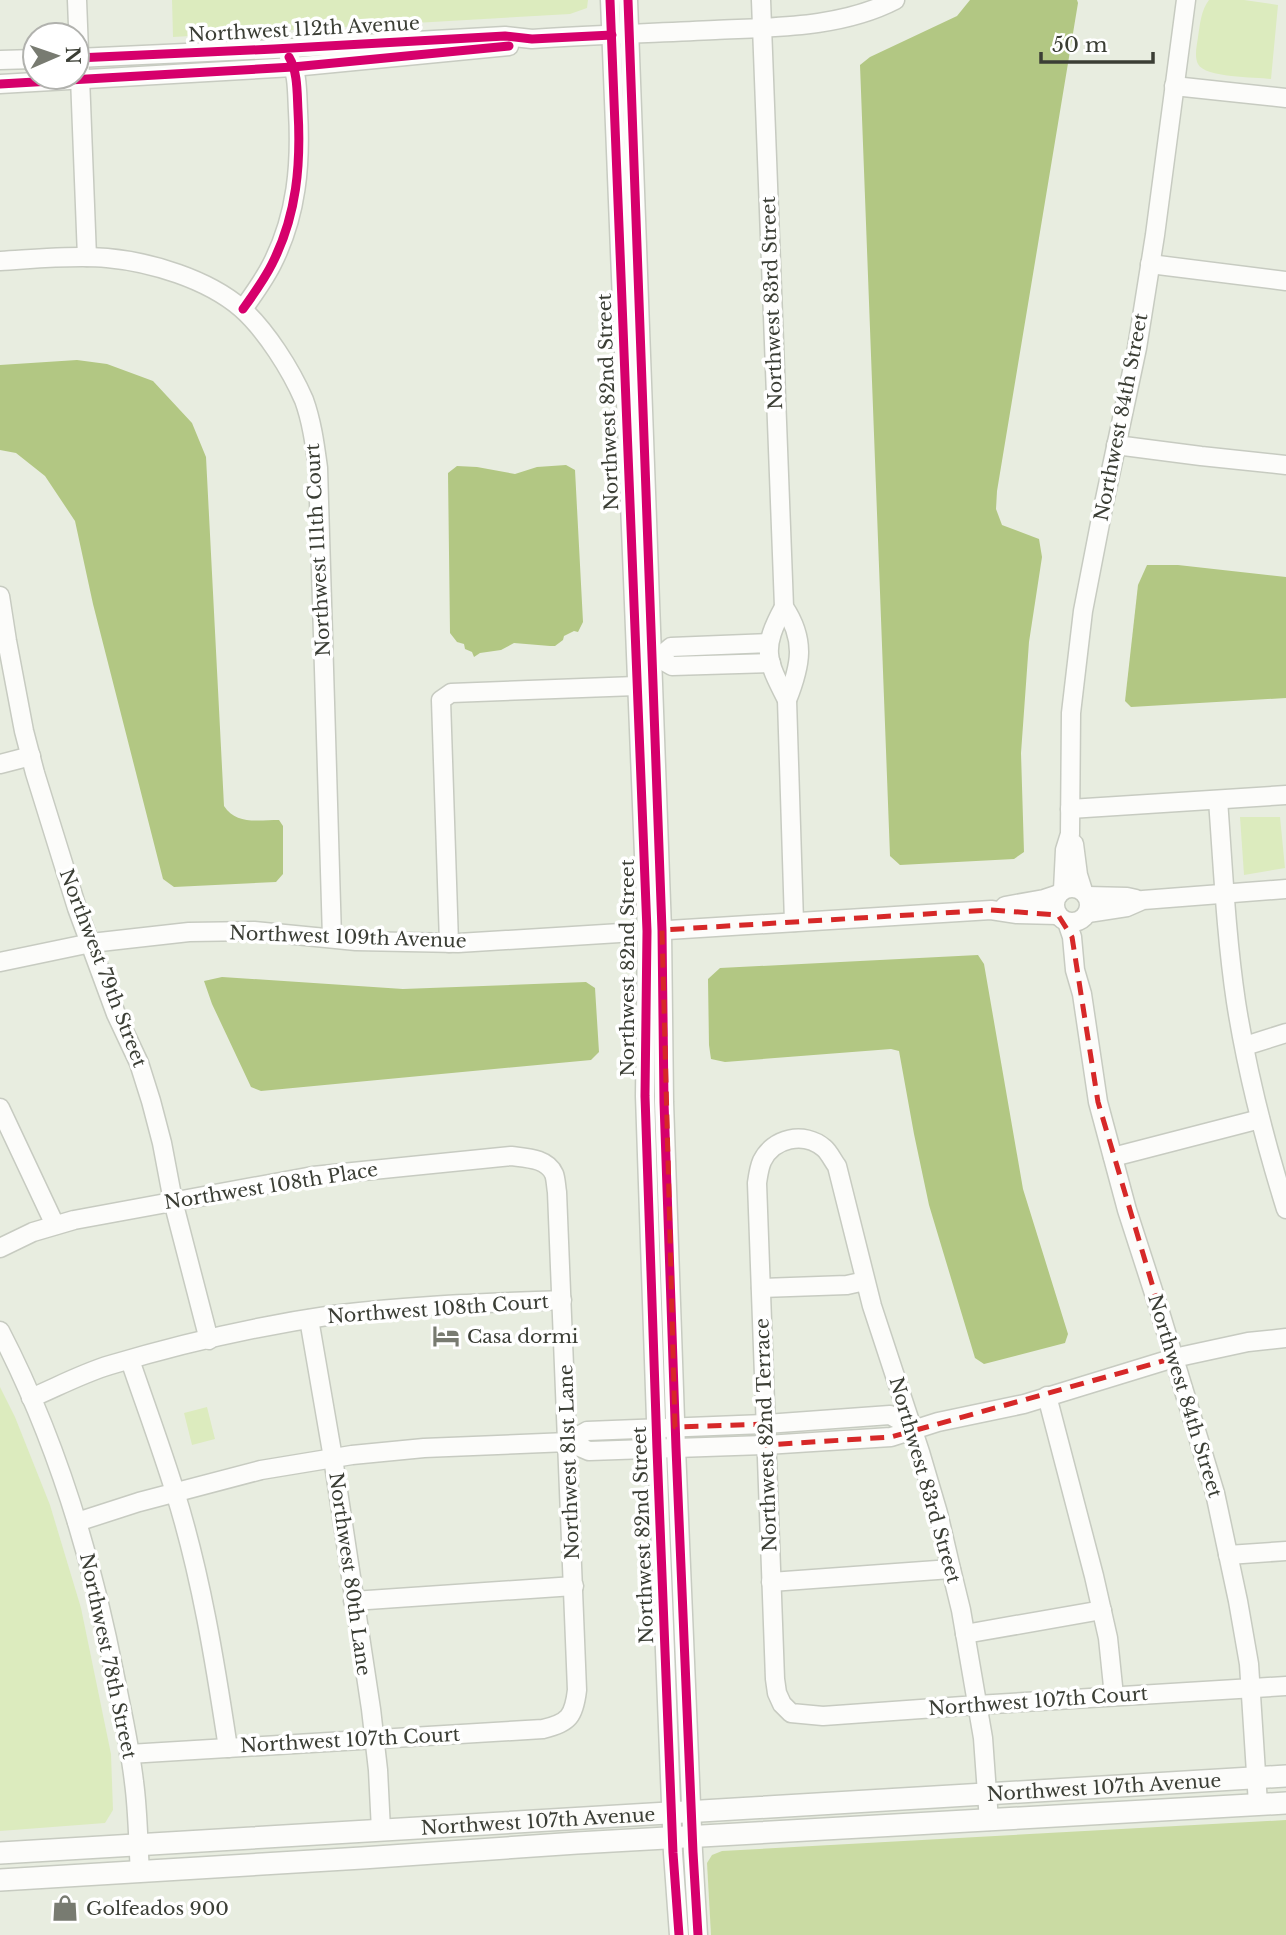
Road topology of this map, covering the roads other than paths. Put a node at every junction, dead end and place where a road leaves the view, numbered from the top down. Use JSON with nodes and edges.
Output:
{"nodes":[{"id":1,"x":77,"y":0,"type":"edge"},
{"id":2,"x":610,"y":0,"type":"edge"},
{"id":3,"x":628,"y":0,"type":"edge"},
{"id":4,"x":761,"y":0,"type":"edge"},
{"id":5,"x":895,"y":0,"type":"edge"},
{"id":6,"x":1186,"y":0,"type":"edge"},
{"id":7,"x":77,"y":21,"type":"edge"},
{"id":8,"x":761,"y":28,"type":"junction"},
{"id":9,"x":621,"y":34,"type":"junction"},
{"id":10,"x":532,"y":39,"type":"junction"},
{"id":11,"x":274,"y":50,"type":"junction"},
{"id":12,"x":91,"y":57,"type":"edge"},
{"id":13,"x":21,"y":59,"type":"edge"},
{"id":14,"x":0,"y":60,"type":"edge"},
{"id":15,"x":293,"y":67,"type":"junction"},
{"id":16,"x":91,"y":78,"type":"edge"},
{"id":17,"x":21,"y":83,"type":"edge"},
{"id":18,"x":0,"y":84,"type":"edge"},
{"id":19,"x":1174,"y":86,"type":"junction"},
{"id":20,"x":80,"y":91,"type":"edge"},
{"id":21,"x":1286,"y":98,"type":"edge"},
{"id":22,"x":87,"y":257,"type":"junction"},
{"id":23,"x":0,"y":261,"type":"edge"},
{"id":24,"x":1150,"y":264,"type":"junction"},
{"id":25,"x":1286,"y":281,"type":"edge"},
{"id":26,"x":243,"y":309,"type":"junction"},
{"id":27,"x":1116,"y":445,"type":"junction"},
{"id":28,"x":1286,"y":464,"type":"edge"},
{"id":29,"x":0,"y":596,"type":"edge"},
{"id":30,"x":784,"y":607,"type":"junction"},
{"id":31,"x":769,"y":643,"type":"junction"},
{"id":32,"x":648,"y":658,"type":"junction"},
{"id":33,"x":771,"y":663,"type":"junction"},
{"id":34,"x":7,"y":676,"type":"edge"},
{"id":35,"x":636,"y":687,"type":"junction"},
{"id":36,"x":787,"y":700,"type":"junction"},
{"id":37,"x":31,"y":756,"type":"junction"},
{"id":38,"x":0,"y":764,"type":"edge"},
{"id":39,"x":1286,"y":795,"type":"edge"},
{"id":40,"x":1218,"y":800,"type":"junction"},
{"id":41,"x":1070,"y":809,"type":"junction"},
{"id":42,"x":1070,"y":834,"type":"junction"},
{"id":43,"x":1286,"y":889,"type":"edge"},
{"id":44,"x":1061,"y":892,"type":"junction"},
{"id":45,"x":1225,"y":893,"type":"junction"},
{"id":46,"x":1078,"y":909,"type":"junction"},
{"id":47,"x":991,"y":910,"type":"junction"},
{"id":48,"x":794,"y":922,"type":"junction"},
{"id":49,"x":655,"y":931,"type":"junction"},
{"id":50,"x":332,"y":938,"type":"junction"},
{"id":51,"x":90,"y":943,"type":"junction"},
{"id":52,"x":449,"y":943,"type":"junction"},
{"id":53,"x":0,"y":962,"type":"edge"},
{"id":54,"x":1286,"y":1033,"type":"edge"},
{"id":55,"x":1245,"y":1046,"type":"junction"},
{"id":56,"x":0,"y":1108,"type":"edge"},
{"id":57,"x":1260,"y":1119,"type":"junction"},
{"id":58,"x":825,"y":1148,"type":"joint"},
{"id":59,"x":1113,"y":1157,"type":"junction"},
{"id":60,"x":546,"y":1164,"type":"joint"},
{"id":61,"x":1283,"y":1190,"type":"edge"},
{"id":62,"x":173,"y":1201,"type":"junction"},
{"id":63,"x":1286,"y":1209,"type":"edge"},
{"id":64,"x":55,"y":1226,"type":"junction"},
{"id":65,"x":0,"y":1248,"type":"edge"},
{"id":66,"x":865,"y":1281,"type":"junction"},
{"id":67,"x":761,"y":1288,"type":"junction"},
{"id":68,"x":562,"y":1300,"type":"junction"},
{"id":69,"x":309,"y":1319,"type":"junction"},
{"id":70,"x":0,"y":1331,"type":"edge"},
{"id":71,"x":1286,"y":1338,"type":"edge"},
{"id":72,"x":209,"y":1340,"type":"junction"},
{"id":73,"x":1174,"y":1358,"type":"junction"},
{"id":74,"x":130,"y":1360,"type":"junction"},
{"id":75,"x":1047,"y":1396,"type":"junction"},
{"id":76,"x":31,"y":1398,"type":"junction"},
{"id":77,"x":765,"y":1424,"type":"junction"},
{"id":78,"x":676,"y":1427,"type":"junction"},
{"id":79,"x":656,"y":1428,"type":"junction"},
{"id":80,"x":912,"y":1429,"type":"junction"},
{"id":81,"x":568,"y":1442,"type":"junction"},
{"id":82,"x":766,"y":1446,"type":"junction"},
{"id":83,"x":676,"y":1448,"type":"junction"},
{"id":84,"x":657,"y":1449,"type":"junction"},
{"id":85,"x":333,"y":1458,"type":"junction"},
{"id":86,"x":175,"y":1492,"type":"junction"},
{"id":87,"x":77,"y":1522,"type":"junction"},
{"id":88,"x":1286,"y":1551,"type":"edge"},
{"id":89,"x":1228,"y":1555,"type":"junction"},
{"id":90,"x":951,"y":1569,"type":"junction"},
{"id":91,"x":771,"y":1582,"type":"junction"},
{"id":92,"x":574,"y":1586,"type":"junction"},
{"id":93,"x":353,"y":1601,"type":"junction"},
{"id":94,"x":1102,"y":1610,"type":"junction"},
{"id":95,"x":965,"y":1634,"type":"junction"},
{"id":96,"x":1286,"y":1686,"type":"edge"},
{"id":97,"x":1251,"y":1689,"type":"junction"},
{"id":98,"x":1114,"y":1696,"type":"junction"},
{"id":99,"x":977,"y":1704,"type":"junction"},
{"id":100,"x":791,"y":1713,"type":"joint"},
{"id":101,"x":569,"y":1718,"type":"joint"},
{"id":102,"x":374,"y":1739,"type":"junction"},
{"id":103,"x":229,"y":1748,"type":"junction"},
{"id":104,"x":129,"y":1754,"type":"junction"},
{"id":105,"x":1286,"y":1776,"type":"edge"},
{"id":106,"x":1256,"y":1777,"type":"junction"},
{"id":107,"x":988,"y":1794,"type":"junction"},
{"id":108,"x":1286,"y":1803,"type":"edge"},
{"id":109,"x":1258,"y":1804,"type":"junction"},
{"id":110,"x":681,"y":1813,"type":"junction"},
{"id":111,"x":989,"y":1821,"type":"junction"},
{"id":112,"x":382,"y":1830,"type":"junction"},
{"id":113,"x":682,"y":1838,"type":"junction"},
{"id":114,"x":139,"y":1845,"type":"junction"},
{"id":115,"x":0,"y":1853,"type":"edge"},
{"id":116,"x":139,"y":1872,"type":"junction"},
{"id":117,"x":0,"y":1880,"type":"edge"},
{"id":118,"x":679,"y":1935,"type":"edge"},
{"id":119,"x":698,"y":1935,"type":"edge"}],
"edges":[{"from":1,"to":7,"type":"street"},
{"from":2,"to":9,"type":"street","name":"Northwest 82nd Street"},
{"from":3,"to":9,"type":"street","name":"Northwest 82nd Street"},
{"from":4,"to":8,"type":"street","name":"Northwest 83rd Street"},
{"from":5,"to":8,"type":"street","name":"Northwest 112th Avenue"},
{"from":6,"to":19,"type":"street","name":"Northwest 84th Street"},
{"from":8,"to":9,"type":"street","name":"Northwest 112th Avenue"},
{"from":8,"to":30,"type":"street","name":"Northwest 83rd Street"},
{"from":9,"to":10,"type":"street","name":"Northwest 112th Avenue"},
{"from":9,"to":32,"type":"street","name":"Northwest 82nd Street"},
{"from":10,"to":11,"type":"street","name":"Northwest 112th Avenue"},
{"from":10,"to":15,"type":"street","name":"Northwest 112th Avenue"},
{"from":11,"to":12,"type":"street","name":"Northwest 112th Avenue"},
{"from":11,"to":15,"type":"street"},
{"from":13,"to":14,"type":"street"},
{"from":15,"to":16,"type":"street","name":"Northwest 112th Avenue"},
{"from":15,"to":26,"type":"street"},
{"from":17,"to":18,"type":"street","name":"Northwest 112th Avenue"},
{"from":19,"to":21,"type":"street"},
{"from":19,"to":24,"type":"street","name":"Northwest 84th Street"},
{"from":20,"to":22,"type":"street"},
{"from":22,"to":23,"type":"street","name":"Northwest 111th Court"},
{"from":22,"to":26,"type":"street","name":"Northwest 111th Court"},
{"from":24,"to":25,"type":"street"},
{"from":24,"to":27,"type":"street","name":"Northwest 84th Street"},
{"from":26,"to":50,"type":"street","name":"Northwest 111th Court"},
{"from":27,"to":28,"type":"street"},
{"from":27,"to":41,"type":"street","name":"Northwest 84th Street"},
{"from":29,"to":34,"type":"street","name":"Northwest 79th Street"},
{"from":30,"to":31,"type":"street","name":"Northwest 83rd Street"},
{"from":30,"to":36,"type":"street","name":"Northwest 83rd Street"},
{"from":31,"to":32,"type":"street"},
{"from":31,"to":33,"type":"street","name":"Northwest 83rd Street"},
{"from":32,"to":33,"type":"street"},
{"from":32,"to":35,"type":"street","name":"Northwest 82nd Street"},
{"from":32,"to":49,"type":"street","name":"Northwest 82nd Street"},
{"from":33,"to":36,"type":"street","name":"Northwest 83rd Street"},
{"from":34,"to":37,"type":"street","name":"Northwest 79th Street"},
{"from":35,"to":49,"type":"street","name":"Northwest 82nd Street"},
{"from":35,"to":52,"type":"street"},
{"from":36,"to":48,"type":"street","name":"Northwest 83rd Street"},
{"from":37,"to":38,"type":"street"},
{"from":37,"to":51,"type":"street","name":"Northwest 79th Street"},
{"from":39,"to":40,"type":"street"},
{"from":40,"to":41,"type":"street"},
{"from":40,"to":45,"type":"street"},
{"from":41,"to":42,"type":"street","name":"Northwest 84th Street"},
{"from":42,"to":44,"type":"street","name":"Northwest 84th Street"},
{"from":42,"to":46,"type":"street","name":"Northwest 84th Street"},
{"from":43,"to":45,"type":"street","name":"Northwest 109th Avenue"},
{"from":44,"to":46,"type":"street","name":"Northwest 109th Avenue"},
{"from":44,"to":46,"type":"street","name":"Northwest 84th Street"},
{"from":44,"to":47,"type":"street","name":"Northwest 109th Avenue"},
{"from":45,"to":46,"type":"street","name":"Northwest 109th Avenue"},
{"from":45,"to":55,"type":"street"},
{"from":46,"to":47,"type":"street","name":"Northwest 109th Avenue"},
{"from":46,"to":59,"type":"street","name":"Northwest 84th Street"},
{"from":47,"to":48,"type":"street","name":"Northwest 109th Avenue"},
{"from":48,"to":49,"type":"street","name":"Northwest 109th Avenue"},
{"from":49,"to":52,"type":"street","name":"Northwest 109th Avenue"},
{"from":49,"to":78,"type":"street","name":"Northwest 82nd Street"},
{"from":49,"to":79,"type":"street","name":"Northwest 82nd Street"},
{"from":50,"to":51,"type":"street","name":"Northwest 109th Avenue"},
{"from":50,"to":52,"type":"street","name":"Northwest 109th Avenue"},
{"from":51,"to":53,"type":"street","name":"Northwest 109th Avenue"},
{"from":51,"to":62,"type":"street","name":"Northwest 79th Street"},
{"from":54,"to":55,"type":"street"},
{"from":55,"to":57,"type":"street"},
{"from":56,"to":64,"type":"street"},
{"from":57,"to":59,"type":"street"},
{"from":57,"to":61,"type":"street"},
{"from":58,"to":66,"type":"street","name":"Northwest 83rd Street"},
{"from":58,"to":67,"type":"street","name":"Northwest 82nd Terrace"},
{"from":59,"to":73,"type":"street","name":"Northwest 84th Street"},
{"from":60,"to":62,"type":"street","name":"Northwest 108th Place"},
{"from":60,"to":68,"type":"street","name":"Northwest 81st Lane"},
{"from":61,"to":63,"type":"street"},
{"from":62,"to":64,"type":"street","name":"Northwest 108th Place"},
{"from":62,"to":72,"type":"street","name":"Northwest 79th Street"},
{"from":64,"to":65,"type":"street","name":"Northwest 108th Place"},
{"from":66,"to":67,"type":"street"},
{"from":66,"to":80,"type":"street","name":"Northwest 83rd Street"},
{"from":67,"to":77,"type":"street","name":"Northwest 82nd Terrace"},
{"from":68,"to":69,"type":"street","name":"Northwest 108th Court"},
{"from":68,"to":81,"type":"street","name":"Northwest 81st Lane"},
{"from":69,"to":72,"type":"street","name":"Northwest 108th Court"},
{"from":69,"to":85,"type":"street","name":"Northwest 80th Lane"},
{"from":70,"to":76,"type":"street","name":"Northwest 78th Street"},
{"from":71,"to":73,"type":"street"},
{"from":72,"to":74,"type":"street","name":"Northwest 108th Court"},
{"from":73,"to":75,"type":"street"},
{"from":73,"to":89,"type":"street","name":"Northwest 84th Street"},
{"from":74,"to":76,"type":"street","name":"Northwest 108th Court"},
{"from":74,"to":86,"type":"street"},
{"from":75,"to":80,"type":"street"},
{"from":75,"to":94,"type":"street"},
{"from":76,"to":87,"type":"street","name":"Northwest 78th Street"},
{"from":77,"to":78,"type":"street"},
{"from":77,"to":80,"type":"street"},
{"from":77,"to":82,"type":"street","name":"Northwest 82nd Terrace"},
{"from":78,"to":79,"type":"street"},
{"from":78,"to":83,"type":"street","name":"Northwest 82nd Street"},
{"from":79,"to":81,"type":"street"},
{"from":79,"to":84,"type":"street","name":"Northwest 82nd Street"},
{"from":80,"to":82,"type":"street"},
{"from":80,"to":90,"type":"street","name":"Northwest 83rd Street"},
{"from":81,"to":84,"type":"street"},
{"from":81,"to":85,"type":"street"},
{"from":81,"to":92,"type":"street","name":"Northwest 81st Lane"},
{"from":82,"to":83,"type":"street"},
{"from":82,"to":91,"type":"street","name":"Northwest 82nd Terrace"},
{"from":83,"to":84,"type":"street"},
{"from":83,"to":110,"type":"street","name":"Northwest 82nd Street"},
{"from":84,"to":110,"type":"street","name":"Northwest 82nd Street"},
{"from":85,"to":86,"type":"street"},
{"from":85,"to":93,"type":"street","name":"Northwest 80th Lane"},
{"from":86,"to":87,"type":"street"},
{"from":86,"to":103,"type":"street"},
{"from":87,"to":104,"type":"street","name":"Northwest 78th Street"},
{"from":88,"to":89,"type":"street"},
{"from":89,"to":97,"type":"street","name":"Northwest 84th Street"},
{"from":90,"to":91,"type":"street"},
{"from":90,"to":95,"type":"street","name":"Northwest 83rd Street"},
{"from":91,"to":100,"type":"street","name":"Northwest 82nd Terrace"},
{"from":92,"to":93,"type":"street"},
{"from":92,"to":101,"type":"street","name":"Northwest 81st Lane"},
{"from":93,"to":102,"type":"street","name":"Northwest 80th Lane"},
{"from":94,"to":95,"type":"street"},
{"from":94,"to":98,"type":"street"},
{"from":95,"to":99,"type":"street","name":"Northwest 83rd Street"},
{"from":96,"to":97,"type":"street","name":"Northwest 107th Court"},
{"from":97,"to":98,"type":"street","name":"Northwest 107th Court"},
{"from":97,"to":106,"type":"street","name":"Northwest 84th Street"},
{"from":98,"to":99,"type":"street","name":"Northwest 107th Court"},
{"from":99,"to":100,"type":"street","name":"Northwest 107th Court"},
{"from":99,"to":107,"type":"street","name":"Northwest 83rd Street"},
{"from":101,"to":102,"type":"street","name":"Northwest 107th Court"},
{"from":102,"to":103,"type":"street","name":"Northwest 107th Court"},
{"from":102,"to":112,"type":"street","name":"Northwest 80th Lane"},
{"from":103,"to":104,"type":"street","name":"Northwest 107th Court"},
{"from":104,"to":114,"type":"street","name":"Northwest 78th Street"},
{"from":105,"to":106,"type":"main road","name":"Northwest 107th Avenue"},
{"from":106,"to":107,"type":"main road","name":"Northwest 107th Avenue"},
{"from":106,"to":109,"type":"street","name":"Northwest 84th Street"},
{"from":107,"to":110,"type":"main road","name":"Northwest 107th Avenue"},
{"from":107,"to":111,"type":"street","name":"Northwest 83rd Street"},
{"from":108,"to":109,"type":"main road","name":"Northwest 107th Avenue"},
{"from":109,"to":111,"type":"main road","name":"Northwest 107th Avenue"},
{"from":110,"to":112,"type":"main road","name":"Northwest 107th Avenue"},
{"from":110,"to":113,"type":"street","name":"Northwest 82nd Street"},
{"from":111,"to":113,"type":"main road","name":"Northwest 107th Avenue"},
{"from":112,"to":114,"type":"main road","name":"Northwest 107th Avenue"},
{"from":113,"to":116,"type":"main road","name":"Northwest 107th Avenue"},
{"from":113,"to":118,"type":"street","name":"Northwest 82nd Street"},
{"from":113,"to":119,"type":"street","name":"Northwest 82nd Street"},
{"from":114,"to":115,"type":"main road","name":"Northwest 107th Avenue"},
{"from":114,"to":116,"type":"street","name":"Northwest 78th Street"},
{"from":116,"to":117,"type":"main road","name":"Northwest 107th Avenue"}]}
